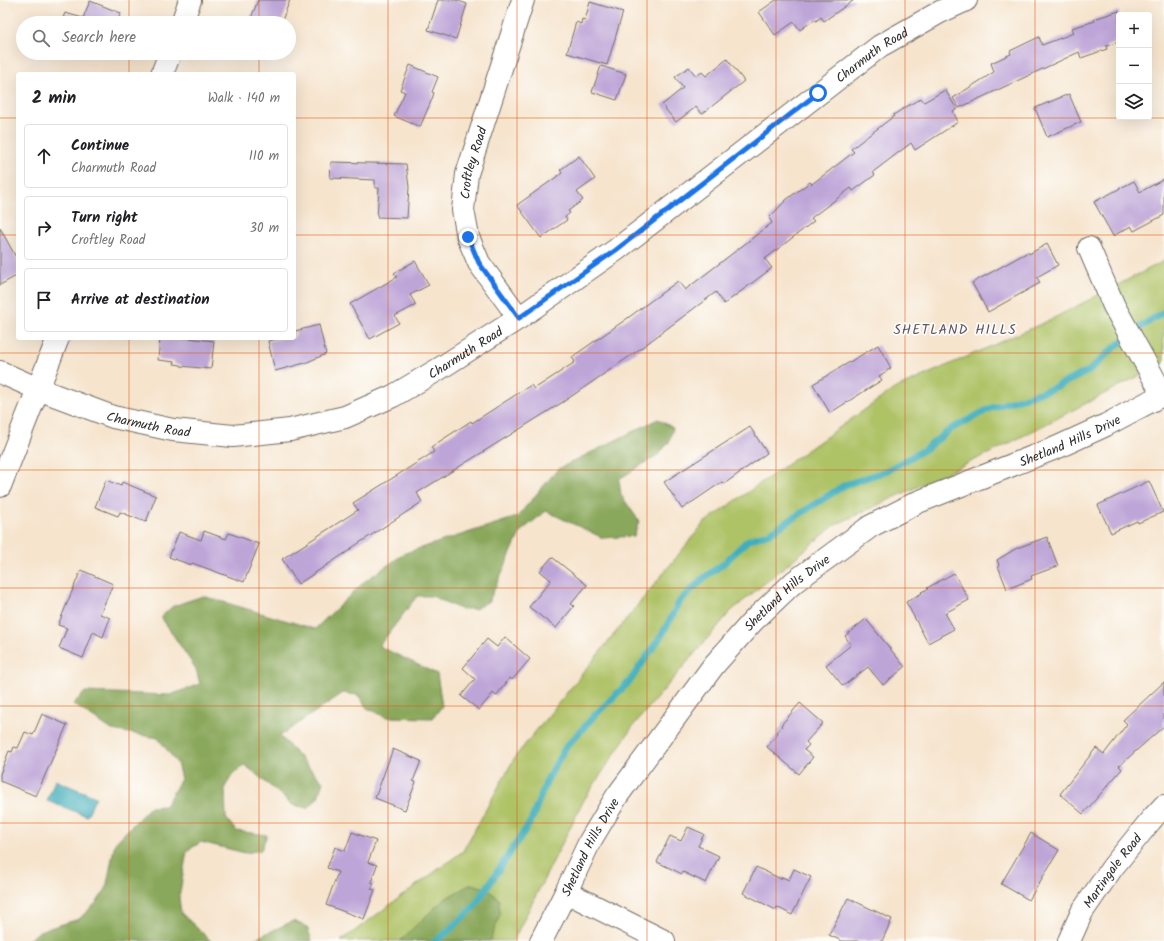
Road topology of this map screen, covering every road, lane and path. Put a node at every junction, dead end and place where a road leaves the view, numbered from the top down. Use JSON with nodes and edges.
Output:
{"nodes":[{"id":1,"x":190,"y":0,"type":"edge"},
{"id":2,"x":523,"y":0,"type":"edge"},
{"id":3,"x":966,"y":0,"type":"edge"},
{"id":4,"x":184,"y":16,"type":"edge"},
{"id":5,"x":167,"y":60,"type":"edge"},
{"id":6,"x":163,"y":72,"type":"edge"},
{"id":7,"x":1089,"y":248,"type":"dead end"},
{"id":8,"x":519,"y":318,"type":"junction"},
{"id":9,"x":57,"y":340,"type":"edge"},
{"id":10,"x":0,"y":372,"type":"edge"},
{"id":11,"x":38,"y":389,"type":"junction"},
{"id":12,"x":1163,"y":394,"type":"edge"},
{"id":13,"x":0,"y":486,"type":"edge"},
{"id":14,"x":1164,"y":806,"type":"edge"},
{"id":15,"x":566,"y":892,"type":"junction"},
{"id":16,"x":540,"y":941,"type":"edge"},
{"id":17,"x":664,"y":941,"type":"edge"},
{"id":18,"x":1069,"y":941,"type":"edge"}],
"edges":[{"from":1,"to":4,"type":"street"},
{"from":2,"to":8,"type":"street","name":"Croftley Road"},
{"from":3,"to":8,"type":"street","name":"Charmuth Road"},
{"from":5,"to":6,"type":"street"},
{"from":7,"to":12,"type":"street"},
{"from":8,"to":11,"type":"street","name":"Charmuth Road"},
{"from":9,"to":11,"type":"street"},
{"from":10,"to":11,"type":"street","name":"Charmuth Road"},
{"from":11,"to":13,"type":"street"},
{"from":12,"to":15,"type":"street","name":"Shetland Hills Drive"},
{"from":14,"to":18,"type":"street","name":"Martingale Road"},
{"from":15,"to":16,"type":"street","name":"Shetland Hills Drive"},
{"from":15,"to":17,"type":"street"}]}
